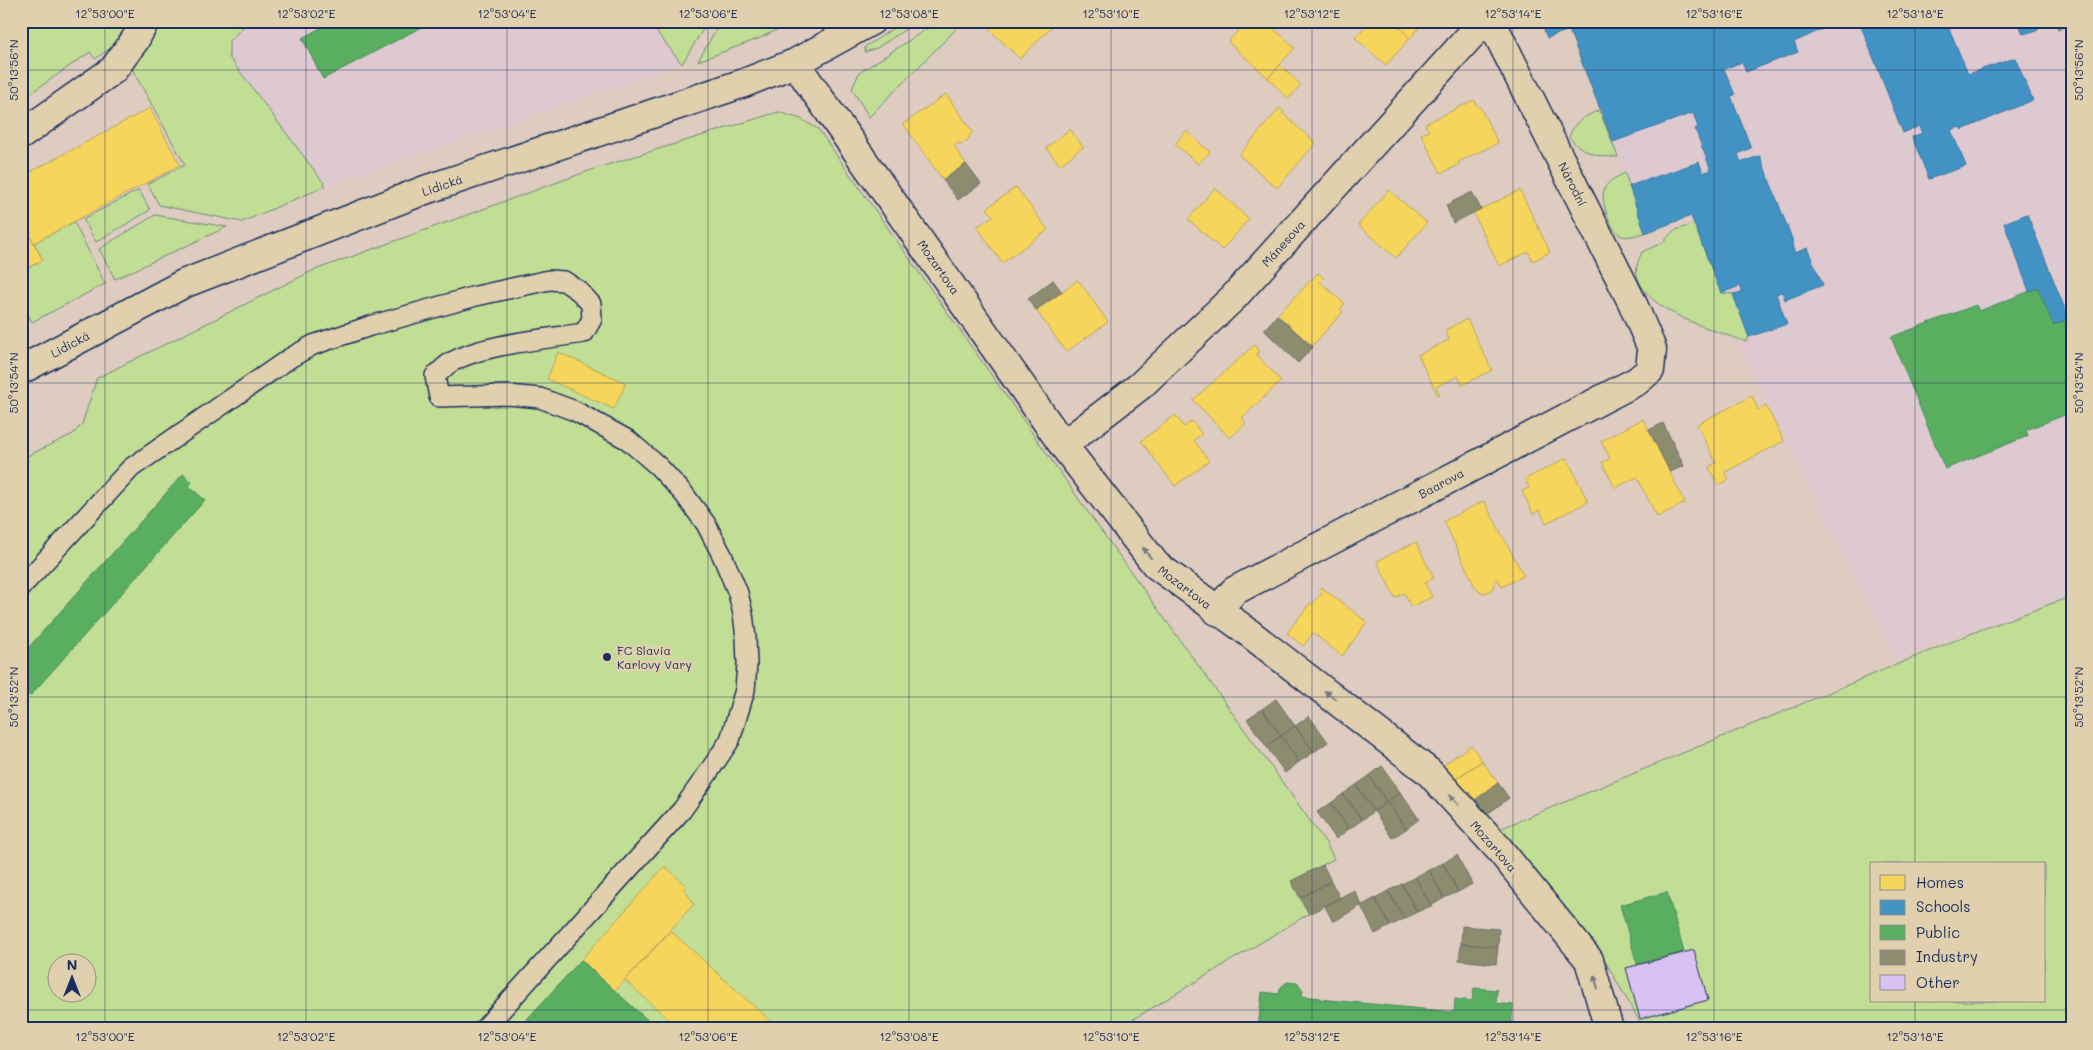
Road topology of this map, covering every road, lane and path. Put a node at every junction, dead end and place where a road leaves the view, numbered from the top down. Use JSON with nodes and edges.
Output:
{"nodes":[{"id":1,"x":145,"y":21,"type":"edge"},
{"id":2,"x":870,"y":21,"type":"edge"},
{"id":3,"x":1484,"y":21,"type":"edge"},
{"id":4,"x":1491,"y":21,"type":"edge"},
{"id":5,"x":795,"y":63,"type":"junction"},
{"id":6,"x":21,"y":135,"type":"edge"},
{"id":7,"x":1652,"y":349,"type":"joint"},
{"id":8,"x":21,"y":370,"type":"edge"},
{"id":9,"x":1063,"y":445,"type":"junction"},
{"id":10,"x":21,"y":587,"type":"edge"},
{"id":11,"x":1216,"y":611,"type":"junction"},
{"id":12,"x":484,"y":1029,"type":"edge"},
{"id":13,"x":1609,"y":1029,"type":"edge"}],
"edges":[{"from":1,"to":6,"type":"street"},
{"from":2,"to":5,"type":"street","name":"Lidická"},
{"from":3,"to":9,"type":"street","name":"Mánesova"},
{"from":4,"to":7,"type":"street","name":"Národní"},
{"from":5,"to":8,"type":"street","name":"Lidická"},
{"from":5,"to":9,"type":"street","name":"Mozartova"},
{"from":7,"to":11,"type":"street","name":"Baarova"},
{"from":11,"to":9,"type":"street","name":"Mozartova","one_way":true},
{"from":10,"to":12,"type":"lane"},
{"from":13,"to":11,"type":"street","name":"Mozartova","one_way":true}]}
